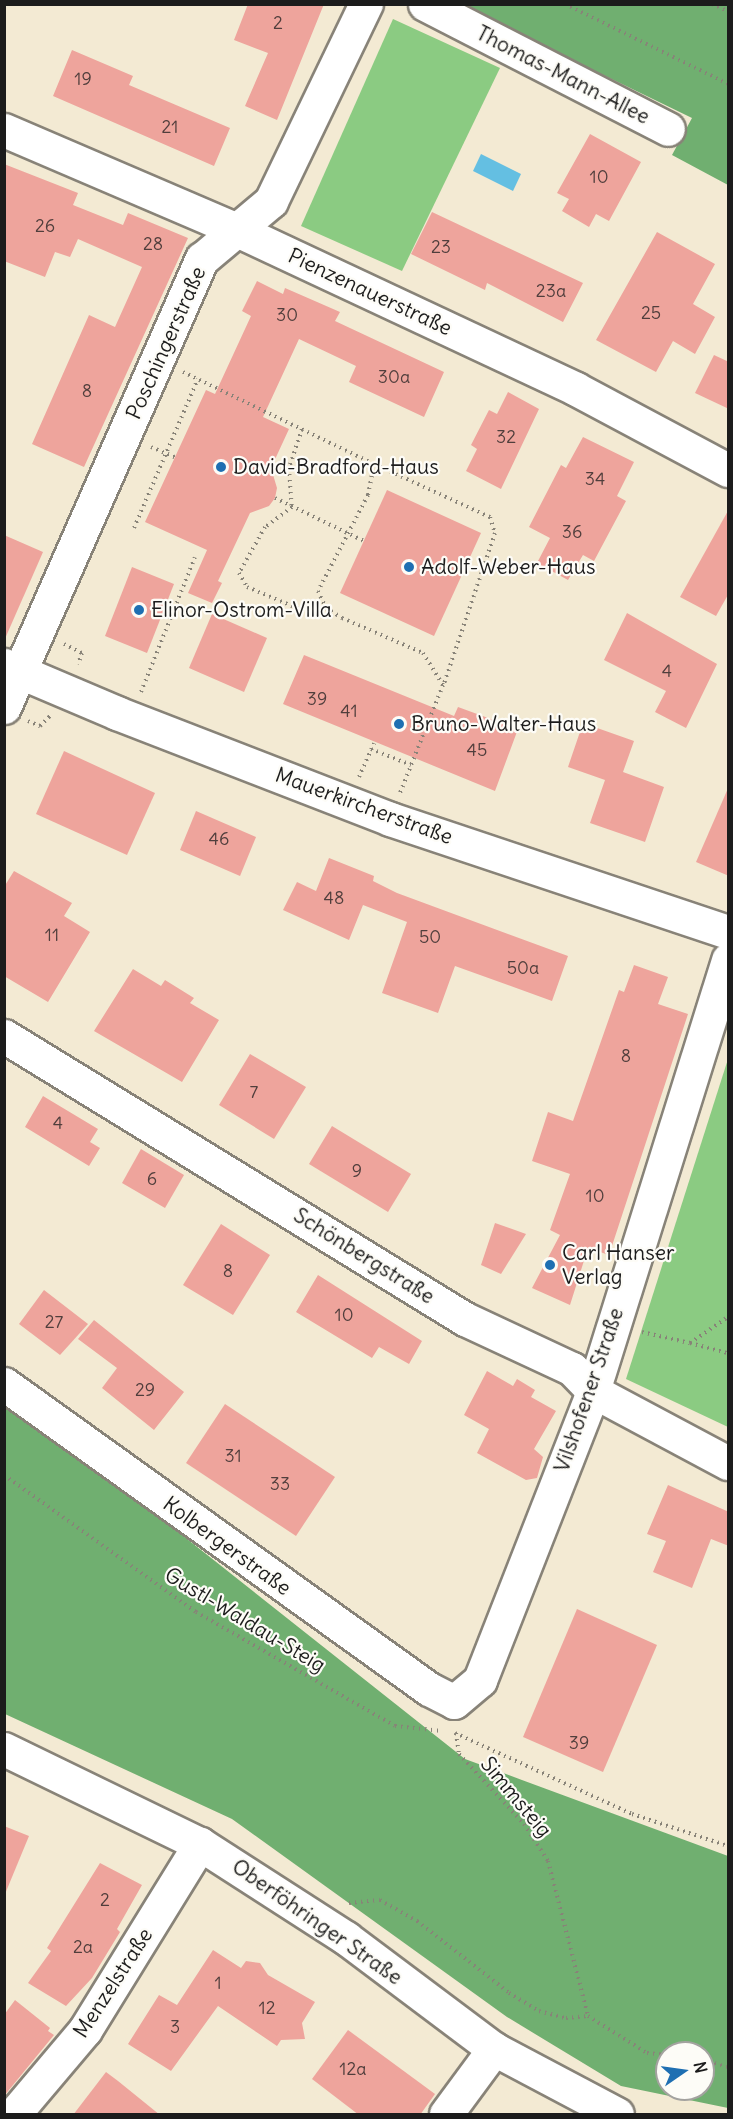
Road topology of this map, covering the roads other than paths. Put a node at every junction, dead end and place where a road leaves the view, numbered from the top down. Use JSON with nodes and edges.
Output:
{"nodes":[{"id":1,"x":366,"y":4,"type":"edge"},
{"id":2,"x":425,"y":4,"type":"edge"},
{"id":3,"x":668,"y":129,"type":"dead end"},
{"id":4,"x":4,"y":130,"type":"edge"},
{"id":5,"x":237,"y":230,"type":"junction"},
{"id":6,"x":729,"y":470,"type":"edge"},
{"id":7,"x":12,"y":668,"type":"edge"},
{"id":8,"x":4,"y":707,"type":"edge"},
{"id":9,"x":729,"y":932,"type":"edge"},
{"id":10,"x":729,"y":960,"type":"edge"},
{"id":11,"x":4,"y":1036,"type":"edge"},
{"id":12,"x":4,"y":1384,"type":"edge"},
{"id":13,"x":593,"y":1391,"type":"junction"},
{"id":14,"x":729,"y":1463,"type":"edge"},
{"id":15,"x":455,"y":1717,"type":"joint"},
{"id":16,"x":4,"y":1749,"type":"edge"},
{"id":17,"x":201,"y":1844,"type":"junction"},
{"id":18,"x":494,"y":2049,"type":"junction"},
{"id":19,"x":14,"y":2115,"type":"edge"},
{"id":20,"x":446,"y":2115,"type":"edge"},
{"id":21,"x":617,"y":2115,"type":"edge"}],
"edges":[{"from":1,"to":5,"type":"street","name":"Poschingerstraße"},
{"from":2,"to":3,"type":"street","name":"Thomas-Mann-Allee"},
{"from":4,"to":5,"type":"street","name":"Pienzenauerstraße"},
{"from":5,"to":6,"type":"street","name":"Pienzenauerstraße"},
{"from":5,"to":7,"type":"street","name":"Poschingerstraße"},
{"from":7,"to":8,"type":"street","name":"Poschingerstraße"},
{"from":7,"to":9,"type":"street","name":"Mauerkircherstraße"},
{"from":10,"to":13,"type":"street","name":"Vilshofener Straße"},
{"from":11,"to":13,"type":"street","name":"Schönbergstraße"},
{"from":12,"to":15,"type":"street","name":"Kolbergerstraße"},
{"from":13,"to":14,"type":"street","name":"Schönbergstraße"},
{"from":13,"to":15,"type":"street","name":"Vilshofener Straße"},
{"from":16,"to":17,"type":"street","name":"Oberföhringer Straße"},
{"from":17,"to":18,"type":"street","name":"Oberföhringer Straße"},
{"from":17,"to":19,"type":"street","name":"Menzelstraße"},
{"from":18,"to":20,"type":"street"},
{"from":18,"to":21,"type":"street","name":"Oberföhringer Straße"}]}
